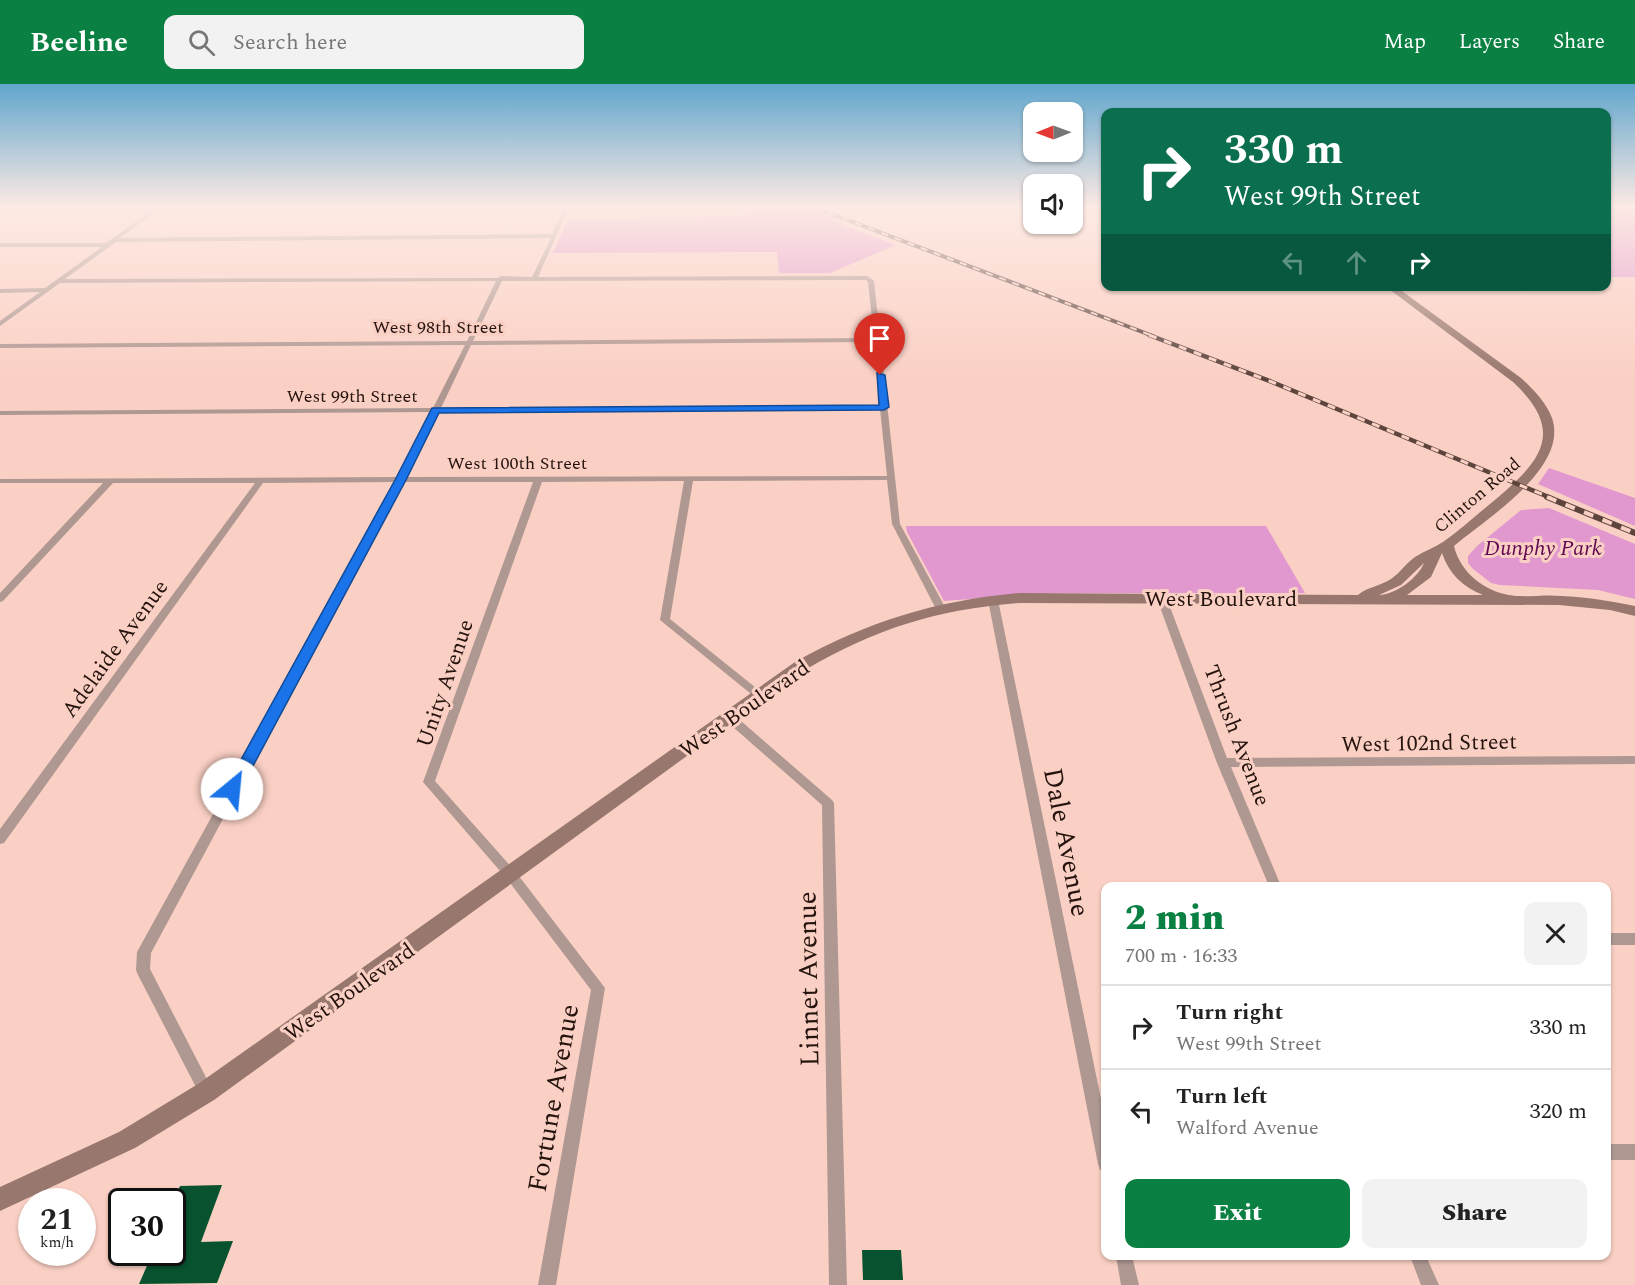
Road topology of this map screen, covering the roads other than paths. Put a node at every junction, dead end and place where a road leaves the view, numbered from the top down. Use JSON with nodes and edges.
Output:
{"nodes":[{"id":1,"x":81,"y":264,"type":"edge"},
{"id":2,"x":542,"y":264,"type":"edge"},
{"id":3,"x":501,"y":278,"type":"junction"},
{"id":4,"x":536,"y":278,"type":"junction"},
{"id":5,"x":57,"y":281,"type":"junction"},
{"id":6,"x":44,"y":290,"type":"junction"},
{"id":7,"x":0,"y":291,"type":"edge"},
{"id":8,"x":1396,"y":291,"type":"edge"},
{"id":9,"x":0,"y":324,"type":"edge"},
{"id":10,"x":876,"y":340,"type":"junction"},
{"id":11,"x":471,"y":341,"type":"junction"},
{"id":12,"x":0,"y":346,"type":"edge"},
{"id":13,"x":884,"y":407,"type":"junction"},
{"id":14,"x":435,"y":410,"type":"junction"},
{"id":15,"x":0,"y":413,"type":"edge"},
{"id":16,"x":891,"y":477,"type":"junction"},
{"id":17,"x":689,"y":479,"type":"junction"},
{"id":18,"x":400,"y":480,"type":"junction"},
{"id":19,"x":538,"y":480,"type":"junction"},
{"id":20,"x":0,"y":481,"type":"edge"},
{"id":21,"x":110,"y":481,"type":"junction"},
{"id":22,"x":260,"y":481,"type":"junction"},
{"id":23,"x":1447,"y":545,"type":"junction"},
{"id":24,"x":1402,"y":586,"type":"junction"},
{"id":25,"x":1358,"y":598,"type":"junction"},
{"id":26,"x":0,"y":599,"type":"edge"},
{"id":27,"x":1162,"y":599,"type":"junction"},
{"id":28,"x":1394,"y":599,"type":"junction"},
{"id":29,"x":993,"y":600,"type":"junction"},
{"id":30,"x":1514,"y":600,"type":"junction"},
{"id":31,"x":940,"y":607,"type":"junction"},
{"id":32,"x":1635,"y":611,"type":"edge"},
{"id":33,"x":760,"y":695,"type":"junction"},
{"id":34,"x":729,"y":717,"type":"junction"},
{"id":35,"x":1635,"y":760,"type":"edge"},
{"id":36,"x":1223,"y":763,"type":"junction"},
{"id":37,"x":0,"y":838,"type":"edge"},
{"id":38,"x":512,"y":875,"type":"junction"},
{"id":39,"x":1273,"y":882,"type":"edge"},
{"id":40,"x":1611,"y":939,"type":"edge"},
{"id":41,"x":1635,"y":939,"type":"edge"},
{"id":42,"x":206,"y":1092,"type":"junction"},
{"id":43,"x":1101,"y":1139,"type":"edge"},
{"id":44,"x":1611,"y":1152,"type":"edge"},
{"id":45,"x":1635,"y":1152,"type":"edge"},
{"id":46,"x":0,"y":1199,"type":"edge"},
{"id":47,"x":1125,"y":1260,"type":"edge"},
{"id":48,"x":1421,"y":1260,"type":"edge"},
{"id":49,"x":547,"y":1285,"type":"edge"},
{"id":50,"x":838,"y":1285,"type":"edge"},
{"id":51,"x":1130,"y":1285,"type":"edge"},
{"id":52,"x":1430,"y":1285,"type":"edge"}],
"edges":[{"from":1,"to":5,"type":"street"},
{"from":2,"to":4,"type":"street"},
{"from":3,"to":4,"type":"street"},
{"from":3,"to":5,"type":"street"},
{"from":3,"to":11,"type":"street"},
{"from":4,"to":10,"type":"street"},
{"from":5,"to":6,"type":"street"},
{"from":6,"to":7,"type":"street"},
{"from":6,"to":9,"type":"street"},
{"from":8,"to":23,"type":"street","name":"Clinton Road"},
{"from":10,"to":11,"type":"street","name":"West 98th Street"},
{"from":10,"to":13,"type":"street"},
{"from":11,"to":12,"type":"street","name":"West 98th Street"},
{"from":11,"to":14,"type":"street"},
{"from":13,"to":14,"type":"street","name":"West 99th Street"},
{"from":13,"to":16,"type":"street"},
{"from":14,"to":15,"type":"street","name":"West 99th Street"},
{"from":14,"to":18,"type":"street"},
{"from":16,"to":17,"type":"street","name":"West 100th Street"},
{"from":16,"to":31,"type":"street"},
{"from":17,"to":19,"type":"street","name":"West 100th Street"},
{"from":17,"to":33,"type":"street"},
{"from":18,"to":19,"type":"street","name":"West 100th Street"},
{"from":18,"to":22,"type":"street","name":"West 100th Street"},
{"from":18,"to":42,"type":"street"},
{"from":19,"to":38,"type":"street","name":"Unity Avenue"},
{"from":20,"to":21,"type":"street","name":"West 100th Street"},
{"from":21,"to":22,"type":"street","name":"West 100th Street"},
{"from":21,"to":26,"type":"street"},
{"from":22,"to":37,"type":"street","name":"Adelaide Avenue"},
{"from":23,"to":24,"type":"street","name":"Clinton Road"},
{"from":23,"to":30,"type":"street"},
{"from":24,"to":25,"type":"street","name":"Clinton Road"},
{"from":24,"to":28,"type":"street","name":"Clinton Road"},
{"from":25,"to":27,"type":"street","name":"West Boulevard"},
{"from":25,"to":28,"type":"street","name":"West Boulevard"},
{"from":27,"to":29,"type":"street","name":"West Boulevard"},
{"from":27,"to":36,"type":"street","name":"Thrush Avenue"},
{"from":28,"to":30,"type":"street","name":"West Boulevard"},
{"from":29,"to":31,"type":"street","name":"West Boulevard"},
{"from":29,"to":43,"type":"street","name":"Dale Avenue"},
{"from":30,"to":32,"type":"street","name":"West Boulevard"},
{"from":31,"to":33,"type":"street","name":"West Boulevard"},
{"from":33,"to":34,"type":"street","name":"West Boulevard"},
{"from":34,"to":38,"type":"street","name":"West Boulevard"},
{"from":34,"to":50,"type":"street","name":"Linnet Avenue"},
{"from":35,"to":36,"type":"street","name":"West 102nd Street"},
{"from":36,"to":39,"type":"street","name":"Thrush Avenue"},
{"from":38,"to":42,"type":"street","name":"West Boulevard"},
{"from":38,"to":49,"type":"street","name":"Fortune Avenue"},
{"from":40,"to":41,"type":"street"},
{"from":42,"to":46,"type":"street","name":"West Boulevard"},
{"from":44,"to":45,"type":"street"},
{"from":47,"to":51,"type":"street"},
{"from":48,"to":52,"type":"street"}]}
